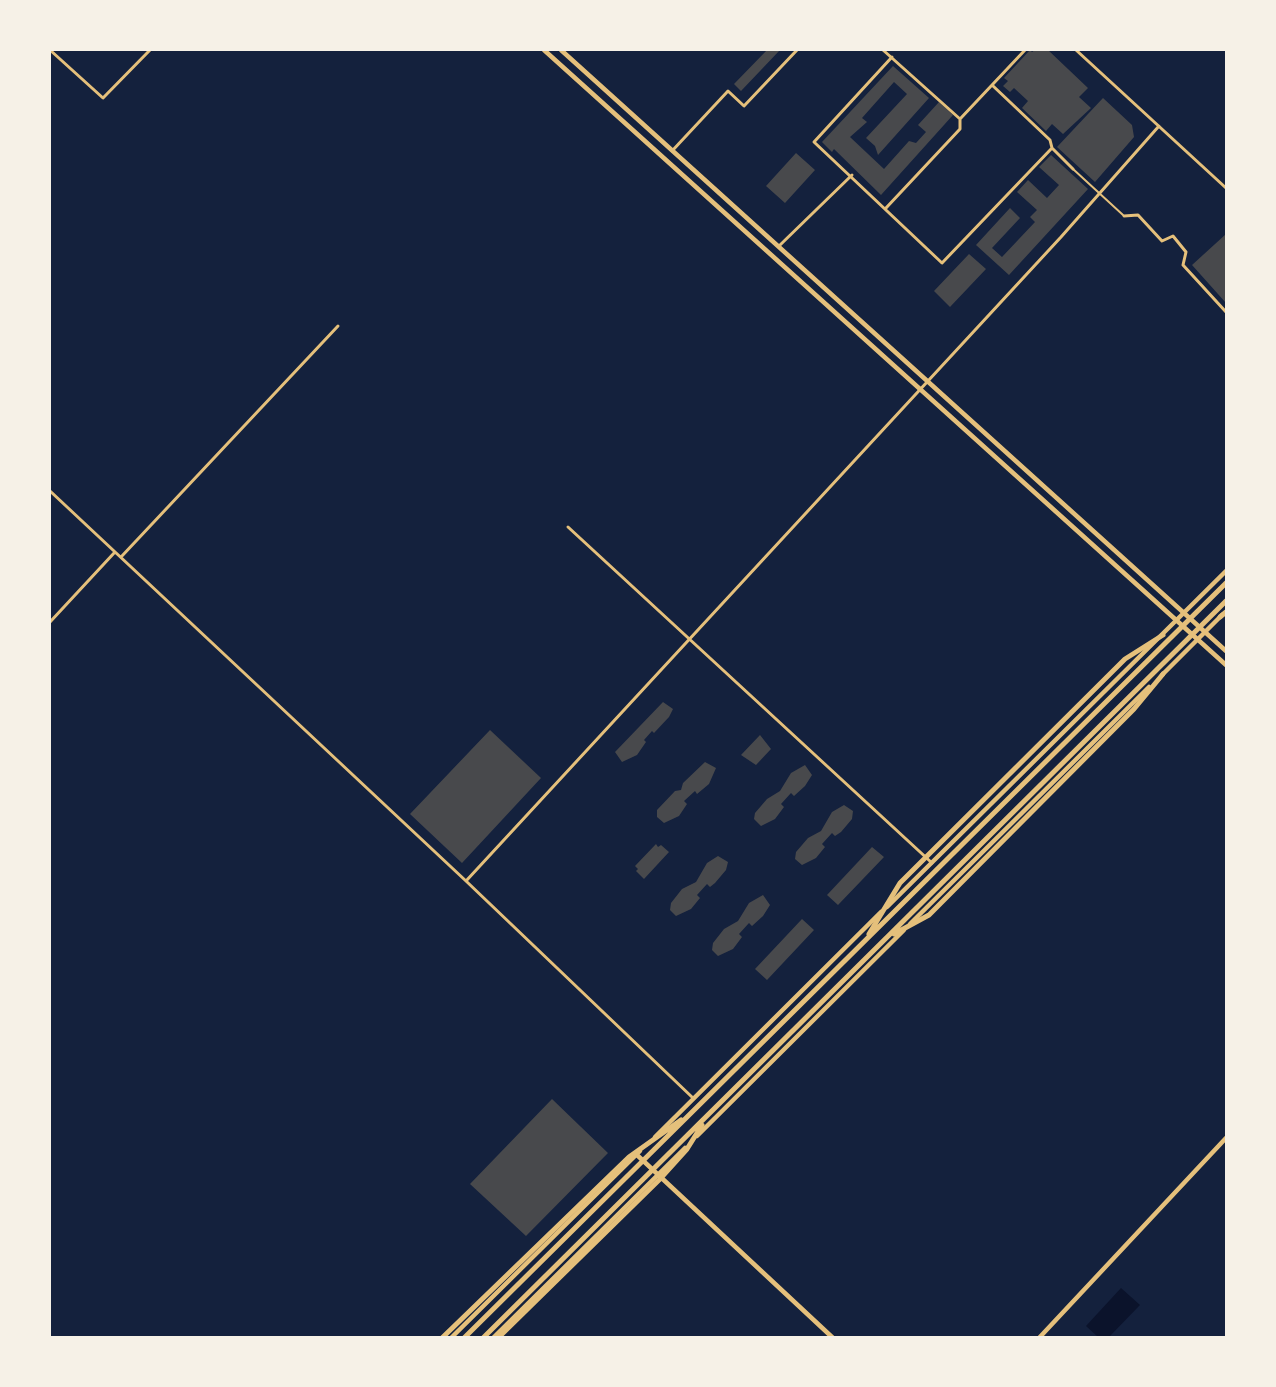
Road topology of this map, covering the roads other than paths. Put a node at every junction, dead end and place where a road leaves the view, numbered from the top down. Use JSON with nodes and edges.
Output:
{"nodes":[{"id":1,"x":50,"y":50,"type":"edge"},
{"id":2,"x":150,"y":50,"type":"edge"},
{"id":3,"x":544,"y":50,"type":"edge"},
{"id":4,"x":561,"y":50,"type":"edge"},
{"id":5,"x":797,"y":50,"type":"edge"},
{"id":6,"x":883,"y":50,"type":"edge"},
{"id":7,"x":1025,"y":50,"type":"edge"},
{"id":8,"x":1076,"y":50,"type":"edge"},
{"id":9,"x":892,"y":57,"type":"junction"},
{"id":10,"x":992,"y":85,"type":"junction"},
{"id":11,"x":960,"y":119,"type":"junction"},
{"id":12,"x":1159,"y":126,"type":"junction"},
{"id":13,"x":1052,"y":148,"type":"junction"},
{"id":14,"x":672,"y":151,"type":"junction"},
{"id":15,"x":1072,"y":169,"type":"joint"},
{"id":16,"x":852,"y":175,"type":"junction"},
{"id":17,"x":1227,"y":188,"type":"edge"},
{"id":18,"x":886,"y":208,"type":"junction"},
{"id":19,"x":1124,"y":216,"type":"joint"},
{"id":20,"x":779,"y":246,"type":"junction"},
{"id":21,"x":1227,"y":312,"type":"edge"},
{"id":22,"x":338,"y":326,"type":"dead end"},
{"id":23,"x":928,"y":381,"type":"junction"},
{"id":24,"x":921,"y":389,"type":"junction"},
{"id":25,"x":50,"y":491,"type":"edge"},
{"id":26,"x":567,"y":527,"type":"dead end"},
{"id":27,"x":115,"y":552,"type":"junction"},
{"id":28,"x":121,"y":557,"type":"junction"},
{"id":29,"x":1227,"y":571,"type":"edge"},
{"id":30,"x":1227,"y":583,"type":"edge"},
{"id":31,"x":1227,"y":601,"type":"edge"},
{"id":32,"x":1227,"y":611,"type":"edge"},
{"id":33,"x":1185,"y":613,"type":"junction"},
{"id":34,"x":1220,"y":617,"type":"joint"},
{"id":35,"x":1177,"y":621,"type":"junction"},
{"id":36,"x":50,"y":622,"type":"edge"},
{"id":37,"x":1205,"y":632,"type":"junction"},
{"id":38,"x":1163,"y":635,"type":"junction"},
{"id":39,"x":689,"y":639,"type":"junction"},
{"id":40,"x":1198,"y":639,"type":"junction"},
{"id":41,"x":1227,"y":651,"type":"edge"},
{"id":42,"x":1227,"y":665,"type":"edge"},
{"id":43,"x":1163,"y":674,"type":"junction"},
{"id":44,"x":932,"y":863,"type":"junction"},
{"id":45,"x":466,"y":880,"type":"junction"},
{"id":46,"x":886,"y":939,"type":"junction"},
{"id":47,"x":864,"y":943,"type":"junction"},
{"id":48,"x":693,"y":1098,"type":"junction"},
{"id":49,"x":692,"y":1113,"type":"junction"},
{"id":50,"x":708,"y":1115,"type":"junction"},
{"id":51,"x":1227,"y":1138,"type":"edge"},
{"id":52,"x":637,"y":1155,"type":"junction"},
{"id":53,"x":658,"y":1175,"type":"junction"},
{"id":54,"x":442,"y":1338,"type":"edge"},
{"id":55,"x":451,"y":1338,"type":"edge"},
{"id":56,"x":464,"y":1338,"type":"edge"},
{"id":57,"x":483,"y":1338,"type":"edge"},
{"id":58,"x":493,"y":1338,"type":"edge"},
{"id":59,"x":498,"y":1338,"type":"edge"},
{"id":60,"x":833,"y":1338,"type":"edge"},
{"id":61,"x":1039,"y":1338,"type":"edge"}],
"edges":[{"from":1,"to":2,"type":"street"},
{"from":3,"to":24,"type":"street"},
{"from":4,"to":14,"type":"street"},
{"from":5,"to":14,"type":"street"},
{"from":6,"to":9,"type":"street"},
{"from":7,"to":10,"type":"street"},
{"from":8,"to":12,"type":"street"},
{"from":9,"to":11,"type":"street"},
{"from":9,"to":16,"type":"street"},
{"from":10,"to":11,"type":"street"},
{"from":10,"to":13,"type":"street"},
{"from":11,"to":18,"type":"street"},
{"from":12,"to":17,"type":"street"},
{"from":12,"to":23,"type":"street"},
{"from":13,"to":15,"type":"street"},
{"from":13,"to":18,"type":"street"},
{"from":14,"to":20,"type":"street"},
{"from":15,"to":19,"type":"street"},
{"from":16,"to":18,"type":"street"},
{"from":16,"to":20,"type":"street"},
{"from":19,"to":21,"type":"street"},
{"from":20,"to":23,"type":"street"},
{"from":22,"to":28,"type":"street"},
{"from":23,"to":24,"type":"street"},
{"from":23,"to":33,"type":"street"},
{"from":24,"to":35,"type":"street"},
{"from":24,"to":39,"type":"street"},
{"from":25,"to":27,"type":"street"},
{"from":26,"to":39,"type":"street"},
{"from":27,"to":28,"type":"street"},
{"from":27,"to":36,"type":"street"},
{"from":28,"to":45,"type":"street"},
{"from":29,"to":33,"type":"street"},
{"from":30,"to":47,"type":"highway"},
{"from":31,"to":46,"type":"highway"},
{"from":32,"to":34,"type":"highway"},
{"from":33,"to":35,"type":"street"},
{"from":33,"to":37,"type":"street"},
{"from":34,"to":37,"type":"street"},
{"from":35,"to":38,"type":"street"},
{"from":35,"to":40,"type":"street"},
{"from":37,"to":40,"type":"street"},
{"from":37,"to":41,"type":"street"},
{"from":38,"to":44,"type":"street"},
{"from":38,"to":47,"type":"highway"},
{"from":39,"to":44,"type":"street"},
{"from":39,"to":45,"type":"street"},
{"from":40,"to":42,"type":"street"},
{"from":40,"to":43,"type":"street"},
{"from":43,"to":46,"type":"highway"},
{"from":43,"to":53,"type":"street"},
{"from":44,"to":48,"type":"street"},
{"from":45,"to":48,"type":"street"},
{"from":46,"to":50,"type":"highway"},
{"from":47,"to":49,"type":"highway"},
{"from":48,"to":52,"type":"street"},
{"from":49,"to":54,"type":"highway"},
{"from":49,"to":56,"type":"highway"},
{"from":50,"to":57,"type":"highway"},
{"from":50,"to":59,"type":"highway"},
{"from":51,"to":61,"type":"street"},
{"from":52,"to":53,"type":"street"},
{"from":52,"to":55,"type":"street"},
{"from":53,"to":58,"type":"street"},
{"from":53,"to":60,"type":"street"}]}
